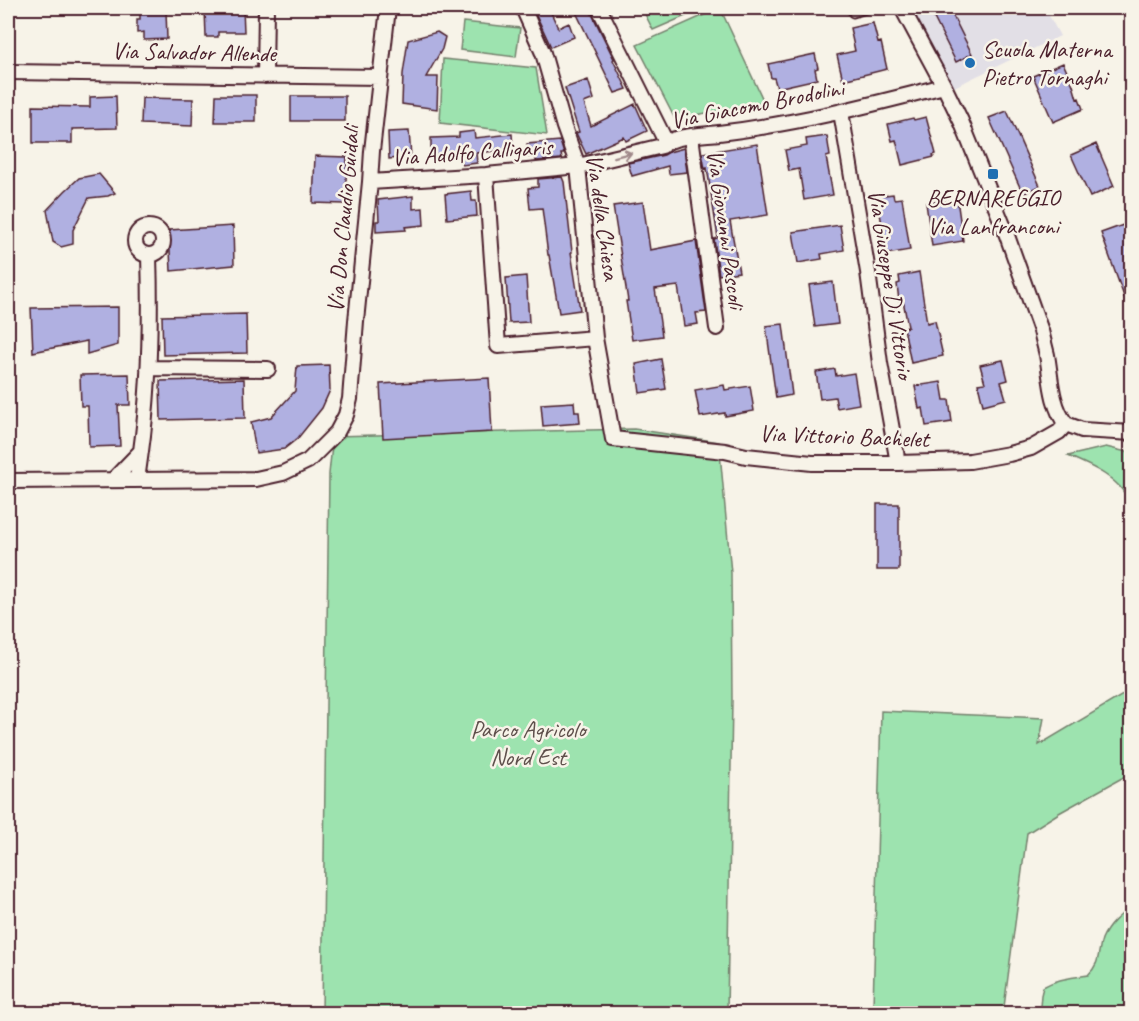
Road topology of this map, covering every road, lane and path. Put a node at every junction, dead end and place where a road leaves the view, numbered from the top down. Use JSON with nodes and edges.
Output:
{"nodes":[{"id":1,"x":266,"y":8,"type":"edge"},
{"id":2,"x":387,"y":8,"type":"edge"},
{"id":3,"x":523,"y":8,"type":"edge"},
{"id":4,"x":599,"y":8,"type":"edge"},
{"id":5,"x":869,"y":8,"type":"edge"},
{"id":6,"x":902,"y":8,"type":"edge"},
{"id":7,"x":854,"y":13,"type":"dead end"},
{"id":8,"x":8,"y":72,"type":"edge"},
{"id":9,"x":265,"y":76,"type":"junction"},
{"id":10,"x":380,"y":77,"type":"junction"},
{"id":11,"x":944,"y":86,"type":"junction"},
{"id":12,"x":841,"y":112,"type":"junction"},
{"id":13,"x":691,"y":136,"type":"junction"},
{"id":14,"x":666,"y":142,"type":"junction"},
{"id":15,"x":578,"y":166,"type":"junction"},
{"id":16,"x":486,"y":175,"type":"junction"},
{"id":17,"x":370,"y":182,"type":"junction"},
{"id":18,"x":149,"y":255,"type":"dead end"},
{"id":19,"x":717,"y":328,"type":"dead end"},
{"id":20,"x":595,"y":339,"type":"junction"},
{"id":21,"x":148,"y":368,"type":"junction"},
{"id":22,"x":268,"y":369,"type":"dead end"},
{"id":23,"x":1066,"y":424,"type":"junction"},
{"id":24,"x":1131,"y":433,"type":"edge"},
{"id":25,"x":613,"y":439,"type":"joint"},
{"id":26,"x":141,"y":451,"type":"junction"},
{"id":27,"x":898,"y":463,"type":"junction"},
{"id":28,"x":113,"y":480,"type":"junction"},
{"id":29,"x":137,"y":480,"type":"junction"},
{"id":30,"x":8,"y":481,"type":"edge"}],
"edges":[{"from":1,"to":9,"type":"street"},
{"from":2,"to":10,"type":"street","name":"Via Don Claudio Guidali"},
{"from":3,"to":15,"type":"street","name":"Via della Chiesa"},
{"from":4,"to":14,"type":"street"},
{"from":5,"to":7,"type":"lane"},
{"from":6,"to":11,"type":"street"},
{"from":8,"to":9,"type":"street","name":"Via Salvador Allende"},
{"from":9,"to":10,"type":"street","name":"Via Salvador Allende"},
{"from":10,"to":17,"type":"street","name":"Via Don Claudio Guidali"},
{"from":11,"to":12,"type":"street","name":"Via Giacomo Brodolini"},
{"from":11,"to":23,"type":"street"},
{"from":12,"to":13,"type":"street","name":"Via Giacomo Brodolini"},
{"from":12,"to":27,"type":"street","name":"Via Giuseppe Di Vittorio"},
{"from":13,"to":14,"type":"street","name":"Via Giacomo Brodolini"},
{"from":13,"to":19,"type":"street","name":"Via Giovanni Pascoli"},
{"from":15,"to":14,"type":"street","name":"Via Giacomo Brodolini","one_way":true},
{"from":15,"to":16,"type":"street","name":"Via Adolfo Calligaris"},
{"from":15,"to":20,"type":"street","name":"Via della Chiesa"},
{"from":16,"to":17,"type":"street","name":"Via Adolfo Calligaris"},
{"from":16,"to":20,"type":"street"},
{"from":17,"to":29,"type":"street","name":"Via Don Claudio Guidali"},
{"from":18,"to":21,"type":"street"},
{"from":20,"to":25,"type":"street","name":"Via della Chiesa"},
{"from":21,"to":22,"type":"street"},
{"from":21,"to":26,"type":"street"},
{"from":23,"to":24,"type":"street"},
{"from":23,"to":27,"type":"street","name":"Via Vittorio Bachelet"},
{"from":25,"to":27,"type":"street","name":"Via Vittorio Bachelet"},
{"from":26,"to":28,"type":"street"},
{"from":26,"to":29,"type":"street"},
{"from":28,"to":29,"type":"street"},
{"from":28,"to":30,"type":"street"}]}
